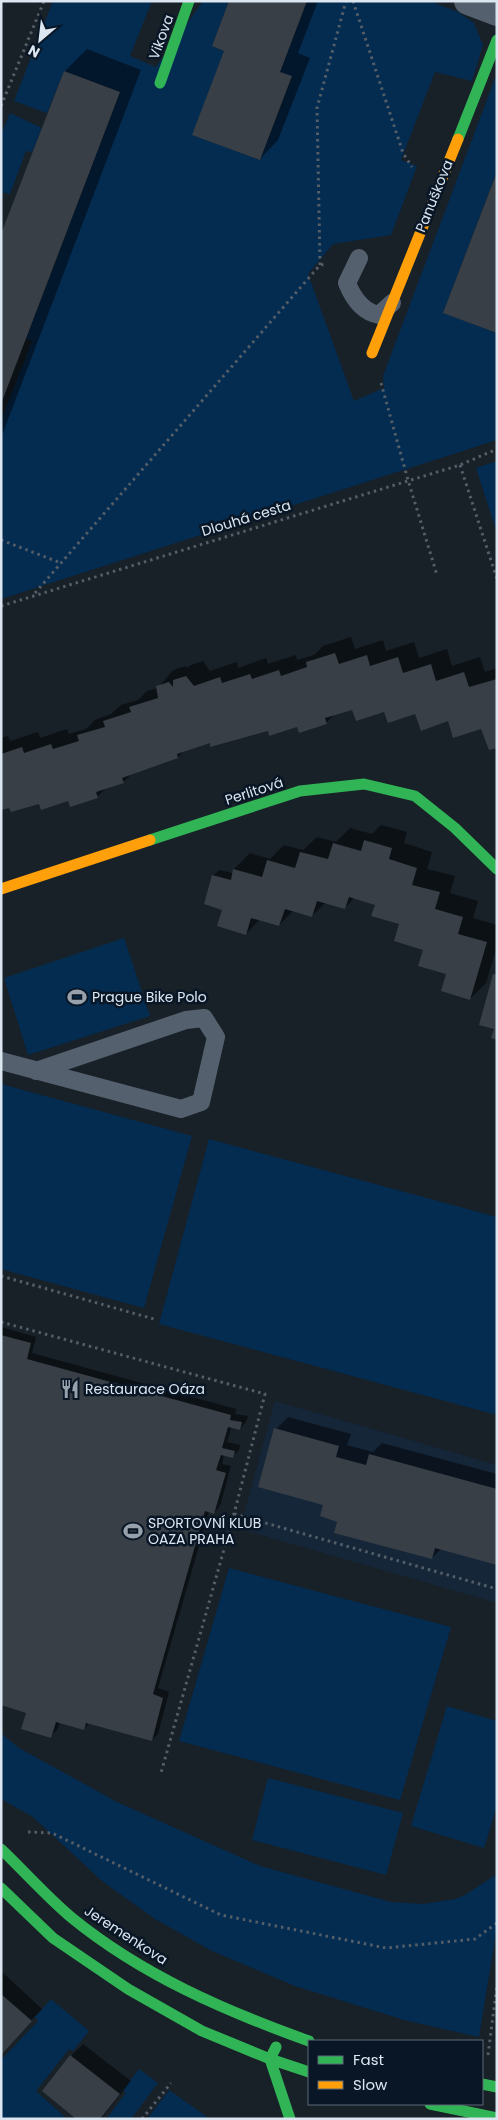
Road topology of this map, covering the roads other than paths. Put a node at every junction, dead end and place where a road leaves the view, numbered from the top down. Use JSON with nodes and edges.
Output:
{"nodes":[{"id":1,"x":189,"y":1,"type":"edge"},
{"id":2,"x":468,"y":1,"type":"edge"},
{"id":3,"x":497,"y":12,"type":"edge"},
{"id":4,"x":497,"y":40,"type":"edge"},
{"id":5,"x":160,"y":83,"type":"dead end"},
{"id":6,"x":359,"y":258,"type":"road end"},
{"id":7,"x":392,"y":302,"type":"junction"},
{"id":8,"x":372,"y":353,"type":"road end"},
{"id":9,"x":497,"y":869,"type":"edge"},
{"id":10,"x":1,"y":889,"type":"edge"},
{"id":11,"x":1,"y":1061,"type":"edge"},
{"id":12,"x":36,"y":1070,"type":"junction"},
{"id":13,"x":1,"y":1849,"type":"edge"},
{"id":14,"x":1,"y":1888,"type":"edge"},
{"id":15,"x":282,"y":2032,"type":"junction"},
{"id":16,"x":308,"y":2041,"type":"edge"},
{"id":17,"x":270,"y":2059,"type":"junction"},
{"id":18,"x":308,"y":2072,"type":"edge"},
{"id":19,"x":483,"y":2084,"type":"edge"},
{"id":20,"x":497,"y":2087,"type":"edge"},
{"id":21,"x":435,"y":2105,"type":"edge"},
{"id":22,"x":497,"y":2118,"type":"edge"},
{"id":23,"x":290,"y":2119,"type":"edge"}],
"edges":[{"from":1,"to":5,"type":"street","name":"Vikova"},
{"from":2,"to":3,"type":"street"},
{"from":4,"to":7,"type":"street","name":"Panuškova"},
{"from":6,"to":7,"type":"lane"},
{"from":7,"to":8,"type":"street","name":"Panuškova"},
{"from":9,"to":10,"type":"street","name":"Perlitová"},
{"from":11,"to":12,"type":"lane"},
{"from":12,"to":12,"type":"lane"},
{"from":13,"to":15,"type":"street","name":"Jeremenkova"},
{"from":14,"to":17,"type":"street"},
{"from":15,"to":16,"type":"street","name":"Jeremenkova"},
{"from":15,"to":17,"type":"street"},
{"from":17,"to":18,"type":"street"},
{"from":17,"to":23,"type":"street"},
{"from":19,"to":20,"type":"street"},
{"from":21,"to":22,"type":"street"}]}
